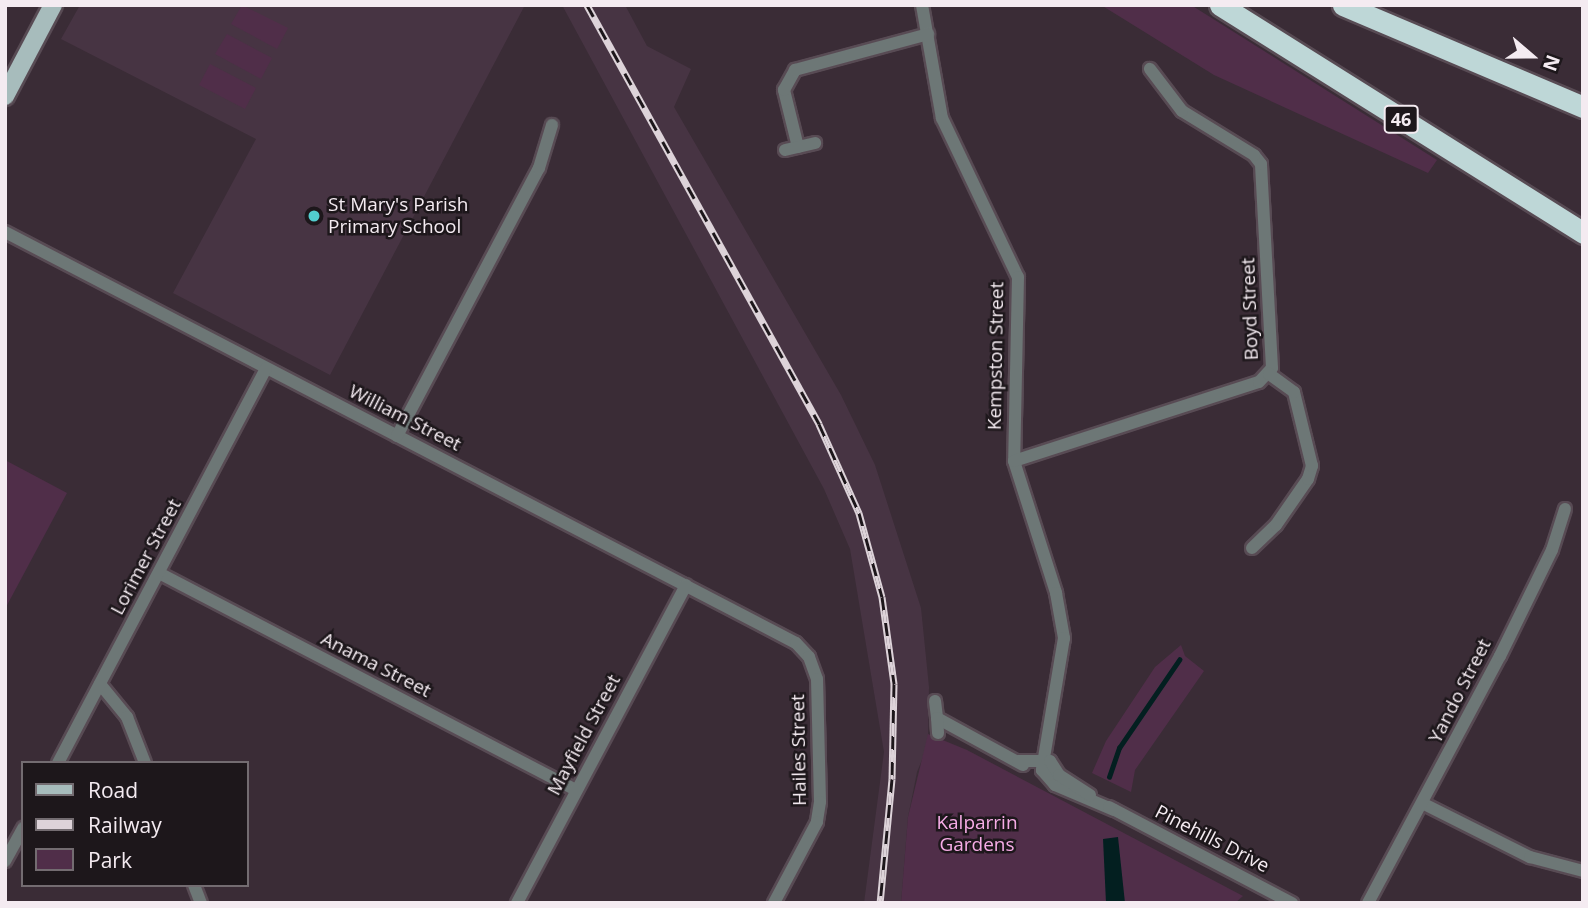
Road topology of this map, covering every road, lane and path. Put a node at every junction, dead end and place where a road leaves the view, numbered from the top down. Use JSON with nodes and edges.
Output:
{"nodes":[{"id":1,"x":53,"y":5,"type":"edge"},
{"id":2,"x":922,"y":5,"type":"edge"},
{"id":3,"x":1220,"y":5,"type":"edge"},
{"id":4,"x":1343,"y":5,"type":"edge"},
{"id":5,"x":928,"y":34,"type":"junction"},
{"id":6,"x":1150,"y":69,"type":"dead end"},
{"id":7,"x":5,"y":96,"type":"edge"},
{"id":8,"x":1583,"y":107,"type":"edge"},
{"id":9,"x":552,"y":125,"type":"dead end"},
{"id":10,"x":815,"y":143,"type":"dead end"},
{"id":11,"x":5,"y":232,"type":"edge"},
{"id":12,"x":1583,"y":233,"type":"edge"},
{"id":13,"x":267,"y":368,"type":"junction"},
{"id":14,"x":1269,"y":374,"type":"junction"},
{"id":15,"x":397,"y":436,"type":"junction"},
{"id":16,"x":1014,"y":461,"type":"junction"},
{"id":17,"x":1565,"y":509,"type":"dead end"},
{"id":18,"x":1252,"y":548,"type":"dead end"},
{"id":19,"x":159,"y":573,"type":"junction"},
{"id":20,"x":686,"y":585,"type":"junction"},
{"id":21,"x":788,"y":638,"type":"joint"},
{"id":22,"x":100,"y":684,"type":"junction"},
{"id":23,"x":935,"y":701,"type":"dead end"},
{"id":24,"x":937,"y":718,"type":"junction"},
{"id":25,"x":938,"y":733,"type":"dead end"},
{"id":26,"x":59,"y":761,"type":"edge"},
{"id":27,"x":144,"y":761,"type":"edge"},
{"id":28,"x":1045,"y":762,"type":"junction"},
{"id":29,"x":576,"y":790,"type":"junction"},
{"id":30,"x":1424,"y":804,"type":"junction"},
{"id":31,"x":21,"y":832,"type":"edge"},
{"id":32,"x":5,"y":861,"type":"edge"},
{"id":33,"x":1583,"y":871,"type":"edge"},
{"id":34,"x":1380,"y":886,"type":"junction"},
{"id":35,"x":517,"y":903,"type":"edge"},
{"id":36,"x":774,"y":903,"type":"edge"},
{"id":37,"x":1292,"y":903,"type":"edge"},
{"id":38,"x":1368,"y":903,"type":"edge"},
{"id":39,"x":1374,"y":903,"type":"edge"}],
"edges":[{"from":1,"to":7,"type":"main road"},
{"from":2,"to":5,"type":"street","name":"Kempston Street"},
{"from":3,"to":12,"type":"highway","number":"46"},
{"from":4,"to":8,"type":"highway"},
{"from":5,"to":10,"type":"street"},
{"from":5,"to":16,"type":"street","name":"Kempston Street"},
{"from":6,"to":14,"type":"street","name":"Boyd Street"},
{"from":9,"to":15,"type":"street"},
{"from":11,"to":13,"type":"street","name":"William Street"},
{"from":13,"to":15,"type":"street","name":"William Street"},
{"from":13,"to":19,"type":"street","name":"Lorimer Street"},
{"from":14,"to":16,"type":"street","name":"Boyd Street"},
{"from":14,"to":18,"type":"street"},
{"from":15,"to":20,"type":"street","name":"William Street"},
{"from":16,"to":28,"type":"street","name":"Kempston Street"},
{"from":17,"to":30,"type":"street","name":"Yando Street"},
{"from":19,"to":22,"type":"street","name":"Lorimer Street"},
{"from":19,"to":29,"type":"street","name":"Anama Street"},
{"from":20,"to":21,"type":"street","name":"William Street"},
{"from":20,"to":29,"type":"street","name":"Mayfield Street"},
{"from":21,"to":36,"type":"street","name":"Hailes Street"},
{"from":22,"to":26,"type":"street","name":"Lorimer Street"},
{"from":22,"to":27,"type":"street"},
{"from":23,"to":24,"type":"street"},
{"from":24,"to":25,"type":"street"},
{"from":24,"to":28,"type":"street"},
{"from":28,"to":37,"type":"street","name":"Pinehills Drive"},
{"from":29,"to":35,"type":"street","name":"Mayfield Street"},
{"from":30,"to":33,"type":"street"},
{"from":30,"to":34,"type":"street","name":"Yando Street"},
{"from":31,"to":32,"type":"street"},
{"from":34,"to":38,"type":"street","name":"Yando Street"},
{"from":34,"to":39,"type":"street","name":"Yando Street"}]}
